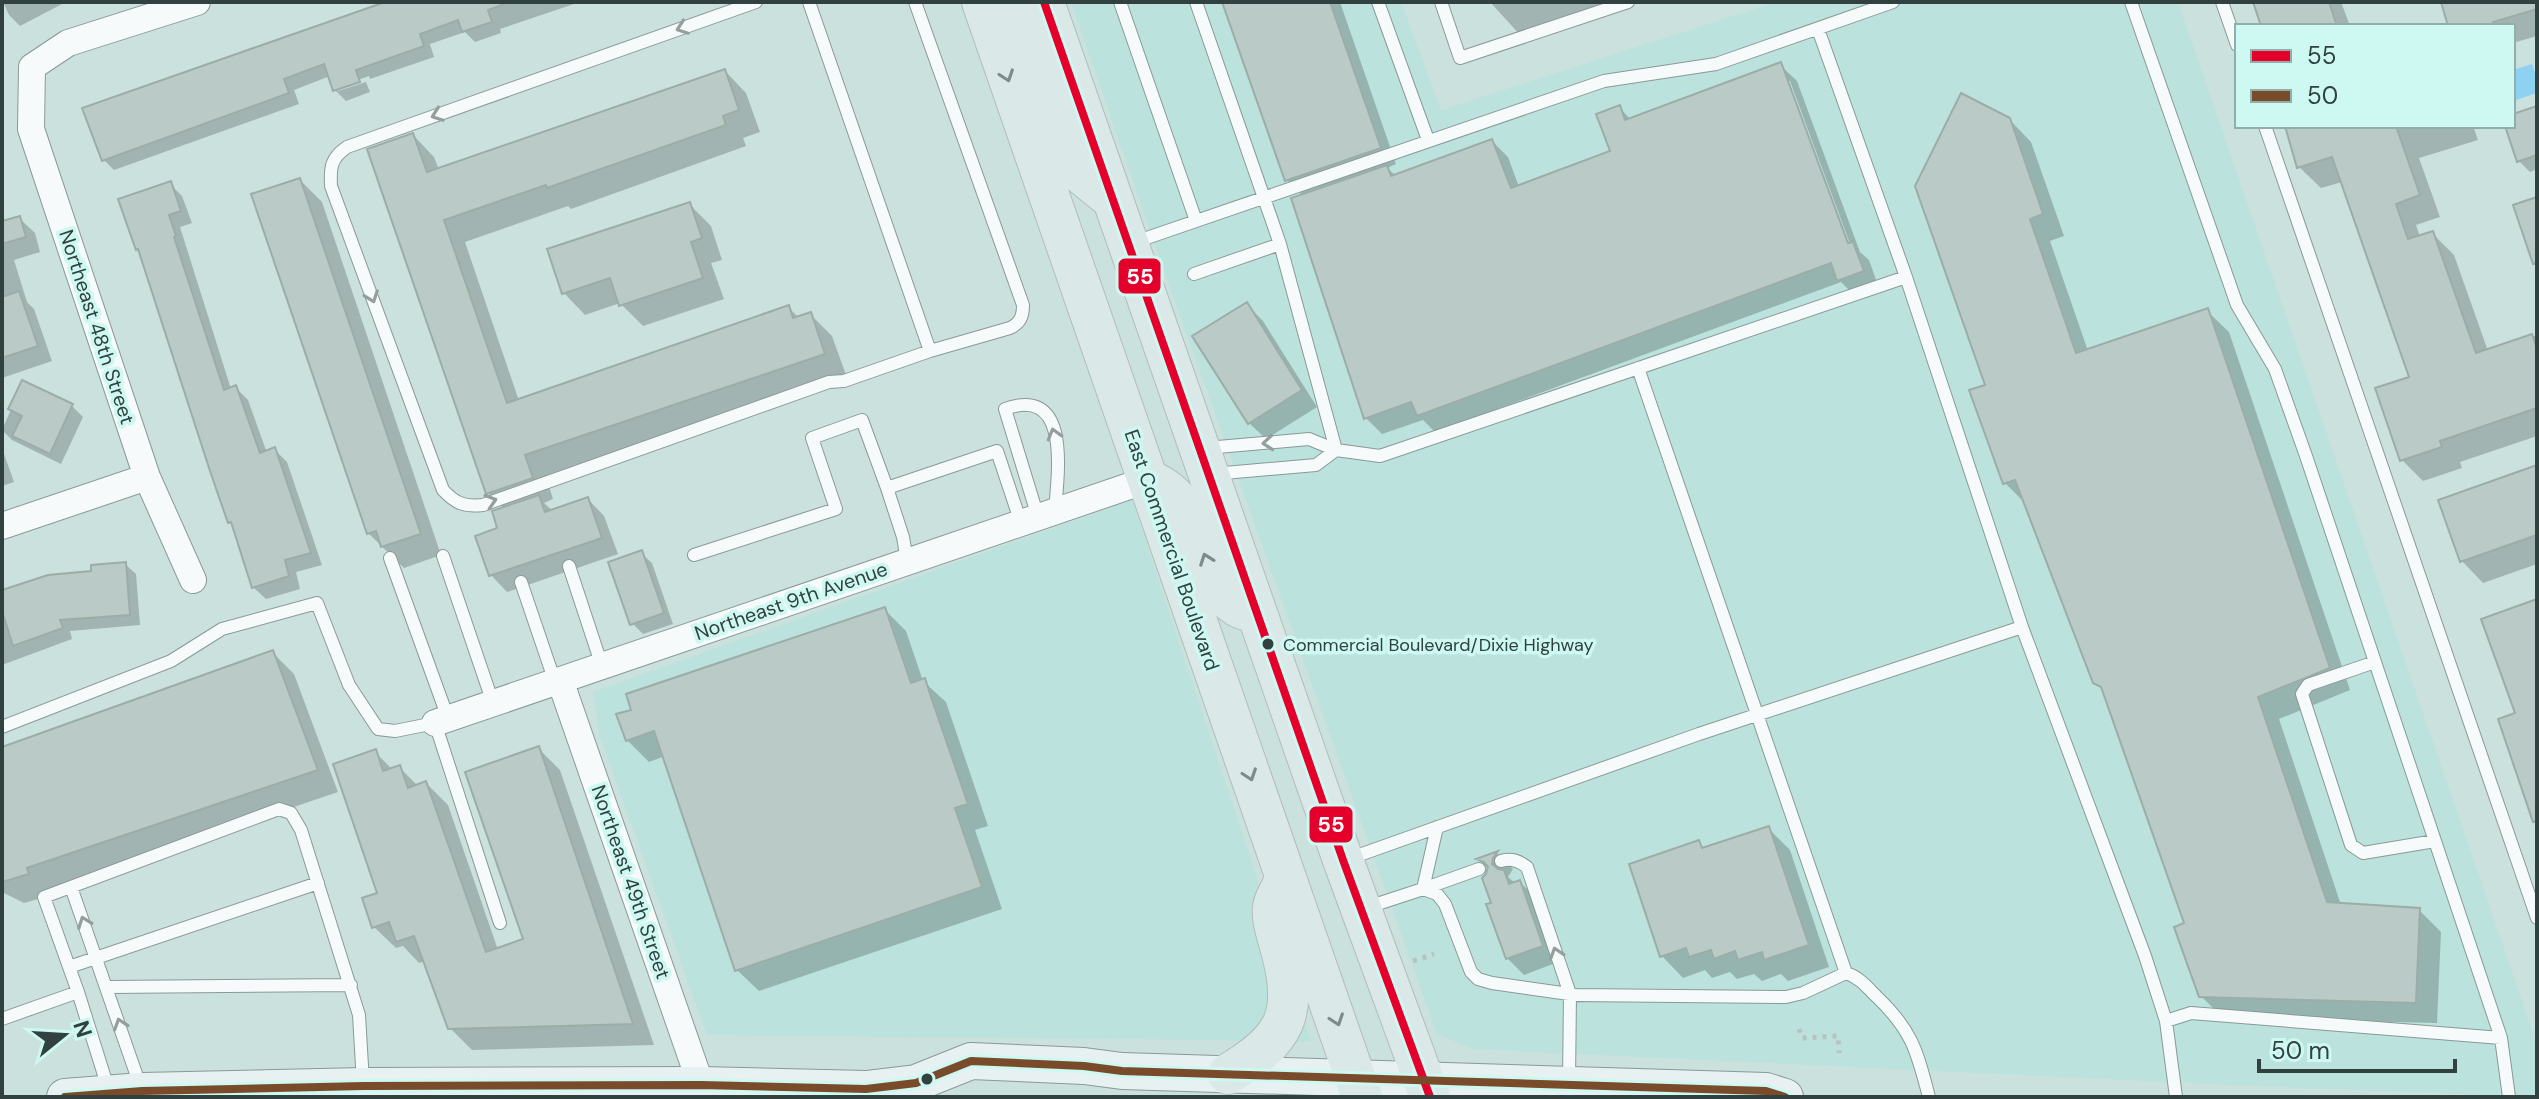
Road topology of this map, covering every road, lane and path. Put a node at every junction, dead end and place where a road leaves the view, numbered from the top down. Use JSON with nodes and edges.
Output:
{"nodes":[{"id":1,"x":197,"y":2,"type":"edge"},
{"id":2,"x":756,"y":2,"type":"edge"},
{"id":3,"x":809,"y":2,"type":"edge"},
{"id":4,"x":915,"y":2,"type":"edge"},
{"id":5,"x":982,"y":2,"type":"edge"},
{"id":6,"x":1012,"y":2,"type":"edge"},
{"id":7,"x":1044,"y":2,"type":"edge"},
{"id":8,"x":1120,"y":2,"type":"edge"},
{"id":9,"x":1196,"y":2,"type":"edge"},
{"id":10,"x":1378,"y":2,"type":"edge"},
{"id":11,"x":1441,"y":2,"type":"edge"},
{"id":12,"x":1628,"y":2,"type":"edge"},
{"id":13,"x":1893,"y":2,"type":"edge"},
{"id":14,"x":2131,"y":2,"type":"edge"},
{"id":15,"x":2222,"y":2,"type":"edge"},
{"id":16,"x":1818,"y":29,"type":"junction"},
{"id":17,"x":2235,"y":39,"type":"edge"},
{"id":18,"x":2266,"y":128,"type":"edge"},
{"id":19,"x":1428,"y":140,"type":"junction"},
{"id":20,"x":1264,"y":197,"type":"junction"},
{"id":21,"x":1113,"y":200,"type":"junction"},
{"id":22,"x":1196,"y":221,"type":"junction"},
{"id":23,"x":1128,"y":244,"type":"junction"},
{"id":24,"x":1280,"y":244,"type":"junction"},
{"id":25,"x":1072,"y":262,"type":"junction"},
{"id":26,"x":1194,"y":274,"type":"dead end"},
{"id":27,"x":1906,"y":277,"type":"junction"},
{"id":28,"x":930,"y":351,"type":"junction"},
{"id":29,"x":1638,"y":368,"type":"junction"},
{"id":30,"x":1336,"y":450,"type":"junction"},
{"id":31,"x":1204,"y":462,"type":"junction"},
{"id":32,"x":147,"y":477,"type":"junction"},
{"id":33,"x":1147,"y":480,"type":"junction"},
{"id":34,"x":887,"y":488,"type":"junction"},
{"id":35,"x":1038,"y":517,"type":"junction"},
{"id":36,"x":2,"y":526,"type":"edge"},
{"id":37,"x":694,"y":555,"type":"dead end"},
{"id":38,"x":443,"y":556,"type":"dead end"},
{"id":39,"x":390,"y":558,"type":"dead end"},
{"id":40,"x":907,"y":561,"type":"junction"},
{"id":41,"x":569,"y":566,"type":"dead end"},
{"id":42,"x":193,"y":580,"type":"dead end"},
{"id":43,"x":521,"y":582,"type":"dead end"},
{"id":44,"x":1256,"y":613,"type":"junction"},
{"id":45,"x":2022,"y":627,"type":"junction"},
{"id":46,"x":2375,"y":662,"type":"junction"},
{"id":47,"x":602,"y":666,"type":"junction"},
{"id":48,"x":558,"y":681,"type":"junction"},
{"id":49,"x":493,"y":703,"type":"junction"},
{"id":50,"x":1756,"y":715,"type":"junction"},
{"id":51,"x":442,"y":721,"type":"junction"},
{"id":52,"x":2,"y":727,"type":"edge"},
{"id":53,"x":1437,"y":827,"type":"junction"},
{"id":54,"x":2435,"y":841,"type":"junction"},
{"id":55,"x":1343,"y":860,"type":"junction"},
{"id":56,"x":1501,"y":861,"type":"dead end"},
{"id":57,"x":1479,"y":869,"type":"dead end"},
{"id":58,"x":1286,"y":876,"type":"junction"},
{"id":59,"x":318,"y":883,"type":"junction"},
{"id":60,"x":71,"y":887,"type":"junction"},
{"id":61,"x":1423,"y":889,"type":"junction"},
{"id":62,"x":1360,"y":909,"type":"junction"},
{"id":63,"x":2537,"y":918,"type":"edge"},
{"id":64,"x":500,"y":923,"type":"dead end"},
{"id":65,"x":1434,"y":954,"type":"dead end"},
{"id":66,"x":96,"y":958,"type":"junction"},
{"id":67,"x":1405,"y":964,"type":"dead end"},
{"id":68,"x":69,"y":967,"type":"junction"},
{"id":69,"x":1846,"y":973,"type":"junction"},
{"id":70,"x":351,"y":985,"type":"junction"},
{"id":71,"x":108,"y":987,"type":"junction"},
{"id":72,"x":78,"y":992,"type":"junction"},
{"id":73,"x":1570,"y":994,"type":"junction"},
{"id":74,"x":2,"y":1019,"type":"edge"},
{"id":75,"x":2166,"y":1021,"type":"junction"},
{"id":76,"x":1799,"y":1029,"type":"dead end"},
{"id":77,"x":2501,"y":1038,"type":"junction"},
{"id":78,"x":1839,"y":1053,"type":"dead end"},
{"id":79,"x":1228,"y":1074,"type":"junction"},
{"id":80,"x":701,"y":1085,"type":"junction"},
{"id":81,"x":1568,"y":1085,"type":"junction"},
{"id":82,"x":364,"y":1086,"type":"junction"},
{"id":83,"x":1359,"y":1088,"type":"edge"},
{"id":84,"x":927,"y":1090,"type":"edge"},
{"id":85,"x":1428,"y":1090,"type":"edge"},
{"id":86,"x":640,"y":1091,"type":"edge"},
{"id":87,"x":823,"y":1092,"type":"edge"},
{"id":88,"x":132,"y":1093,"type":"edge"},
{"id":89,"x":867,"y":1093,"type":"edge"},
{"id":90,"x":65,"y":1097,"type":"edge"},
{"id":91,"x":1785,"y":1097,"type":"edge"},
{"id":92,"x":1929,"y":1097,"type":"edge"},
{"id":93,"x":2176,"y":1097,"type":"edge"},
{"id":94,"x":2509,"y":1097,"type":"edge"}],
"edges":[{"from":1,"to":32,"type":"street","name":"Northeast 48th Street"},
{"from":2,"to":28,"type":"lane","one_way":true},
{"from":3,"to":28,"type":"lane"},
{"from":4,"to":28,"type":"lane"},
{"from":5,"to":25,"type":"main road","name":"East Commercial Boulevard","one_way":true},
{"from":6,"to":21,"type":"main road"},
{"from":7,"to":21,"type":"main road"},
{"from":8,"to":22,"type":"lane"},
{"from":9,"to":20,"type":"lane"},
{"from":10,"to":19,"type":"lane"},
{"from":11,"to":12,"type":"lane"},
{"from":13,"to":16,"type":"lane"},
{"from":14,"to":46,"type":"lane"},
{"from":15,"to":17,"type":"lane"},
{"from":16,"to":19,"type":"lane"},
{"from":16,"to":27,"type":"lane"},
{"from":18,"to":63,"type":"lane"},
{"from":19,"to":20,"type":"lane"},
{"from":20,"to":22,"type":"lane"},
{"from":20,"to":24,"type":"lane"},
{"from":21,"to":23,"type":"main road"},
{"from":22,"to":23,"type":"lane"},
{"from":23,"to":31,"type":"main road"},
{"from":24,"to":26,"type":"lane"},
{"from":24,"to":30,"type":"lane"},
{"from":25,"to":31,"type":"main road"},
{"from":25,"to":33,"type":"main road","name":"East Commercial Boulevard"},
{"from":27,"to":29,"type":"lane"},
{"from":27,"to":45,"type":"lane"},
{"from":29,"to":30,"type":"lane"},
{"from":29,"to":50,"type":"lane"},
{"from":30,"to":31,"type":"lane","one_way":true},
{"from":30,"to":31,"type":"lane"},
{"from":31,"to":44,"type":"main road"},
{"from":32,"to":36,"type":"street"},
{"from":32,"to":42,"type":"street","name":"Northeast 48th Street"},
{"from":33,"to":35,"type":"street","name":"Northeast 9th Avenue"},
{"from":44,"to":33,"type":"main road","one_way":true},
{"from":33,"to":58,"type":"main road","name":"East Commercial Boulevard","one_way":true},
{"from":34,"to":35,"type":"lane"},
{"from":34,"to":37,"type":"lane"},
{"from":34,"to":40,"type":"lane"},
{"from":35,"to":35,"type":"lane","one_way":true},
{"from":35,"to":40,"type":"street","name":"Northeast 9th Avenue"},
{"from":38,"to":49,"type":"lane"},
{"from":39,"to":51,"type":"lane"},
{"from":40,"to":47,"type":"street","name":"Northeast 9th Avenue"},
{"from":41,"to":47,"type":"lane"},
{"from":43,"to":48,"type":"lane"},
{"from":44,"to":55,"type":"main road"},
{"from":45,"to":50,"type":"lane"},
{"from":45,"to":75,"type":"lane"},
{"from":46,"to":54,"type":"lane"},
{"from":46,"to":54,"type":"lane"},
{"from":47,"to":48,"type":"street","name":"Northeast 9th Avenue"},
{"from":48,"to":49,"type":"street","name":"Northeast 9th Avenue"},
{"from":48,"to":80,"type":"street","name":"Northeast 49th Street"},
{"from":49,"to":51,"type":"street","name":"Northeast 9th Avenue"},
{"from":50,"to":53,"type":"lane"},
{"from":50,"to":69,"type":"lane"},
{"from":51,"to":52,"type":"lane"},
{"from":51,"to":64,"type":"lane"},
{"from":53,"to":55,"type":"lane"},
{"from":53,"to":61,"type":"lane"},
{"from":54,"to":77,"type":"lane"},
{"from":55,"to":62,"type":"main road"},
{"from":73,"to":56,"type":"lane","one_way":true},
{"from":57,"to":61,"type":"lane"},
{"from":58,"to":79,"type":"main road"},
{"from":58,"to":83,"type":"main road","name":"East Commercial Boulevard","one_way":true},
{"from":59,"to":60,"type":"lane"},
{"from":59,"to":66,"type":"lane"},
{"from":59,"to":70,"type":"lane"},
{"from":66,"to":60,"type":"lane","one_way":true},
{"from":60,"to":68,"type":"lane"},
{"from":61,"to":62,"type":"lane"},
{"from":61,"to":73,"type":"lane"},
{"from":62,"to":85,"type":"main road"},
{"from":65,"to":67,"type":"path"},
{"from":66,"to":68,"type":"lane"},
{"from":66,"to":71,"type":"lane"},
{"from":68,"to":72,"type":"lane"},
{"from":69,"to":73,"type":"lane"},
{"from":69,"to":92,"type":"lane"},
{"from":70,"to":71,"type":"lane"},
{"from":70,"to":82,"type":"lane"},
{"from":88,"to":71,"type":"lane","one_way":true},
{"from":72,"to":74,"type":"lane"},
{"from":72,"to":88,"type":"lane"},
{"from":73,"to":81,"type":"lane"},
{"from":75,"to":77,"type":"lane"},
{"from":75,"to":93,"type":"lane"},
{"from":76,"to":78,"type":"path"},
{"from":77,"to":94,"type":"lane"},
{"from":79,"to":83,"type":"main road"},
{"from":79,"to":84,"type":"main road"},
{"from":80,"to":86,"type":"main road"},
{"from":80,"to":87,"type":"main road"},
{"from":81,"to":85,"type":"main road"},
{"from":81,"to":91,"type":"main road"},
{"from":82,"to":86,"type":"main road"},
{"from":82,"to":88,"type":"main road"},
{"from":83,"to":85,"type":"main road"},
{"from":84,"to":89,"type":"main road"},
{"from":87,"to":89,"type":"main road"},
{"from":88,"to":90,"type":"main road"}]}
